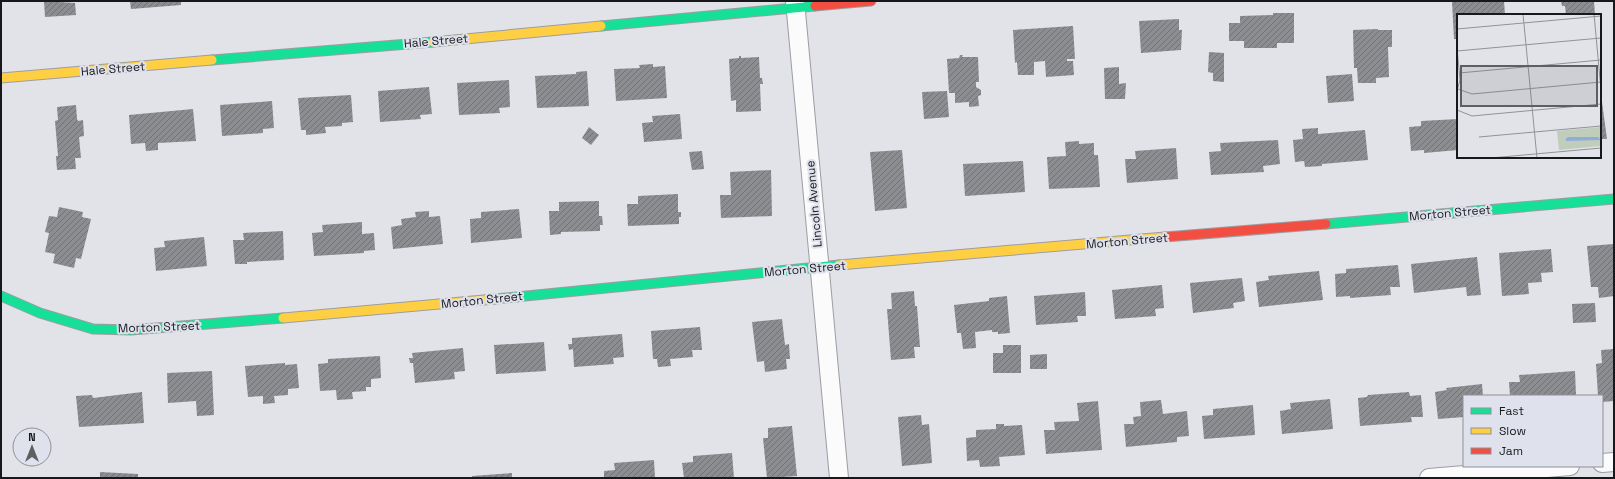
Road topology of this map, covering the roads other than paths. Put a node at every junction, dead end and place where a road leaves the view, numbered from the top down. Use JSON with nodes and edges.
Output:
{"nodes":[{"id":1,"x":871,"y":1,"type":"edge"},
{"id":2,"x":796,"y":4,"type":"edge"},
{"id":3,"x":1,"y":78,"type":"edge"},
{"id":4,"x":1614,"y":199,"type":"edge"},
{"id":5,"x":819,"y":267,"type":"junction"},
{"id":6,"x":1,"y":296,"type":"edge"},
{"id":7,"x":1614,"y":462,"type":"edge"},
{"id":8,"x":1603,"y":463,"type":"edge"},
{"id":9,"x":1558,"y":467,"type":"edge"},
{"id":10,"x":839,"y":478,"type":"edge"},
{"id":11,"x":1429,"y":478,"type":"edge"}],
"edges":[{"from":1,"to":2,"type":"street","name":"Hale Street"},
{"from":2,"to":3,"type":"street","name":"Hale Street"},
{"from":2,"to":5,"type":"street","name":"Lincoln Avenue"},
{"from":4,"to":5,"type":"street","name":"Morton Street"},
{"from":5,"to":6,"type":"street","name":"Morton Street"},
{"from":5,"to":10,"type":"street","name":"Lincoln Avenue"},
{"from":7,"to":8,"type":"street"},
{"from":9,"to":11,"type":"street"}]}
